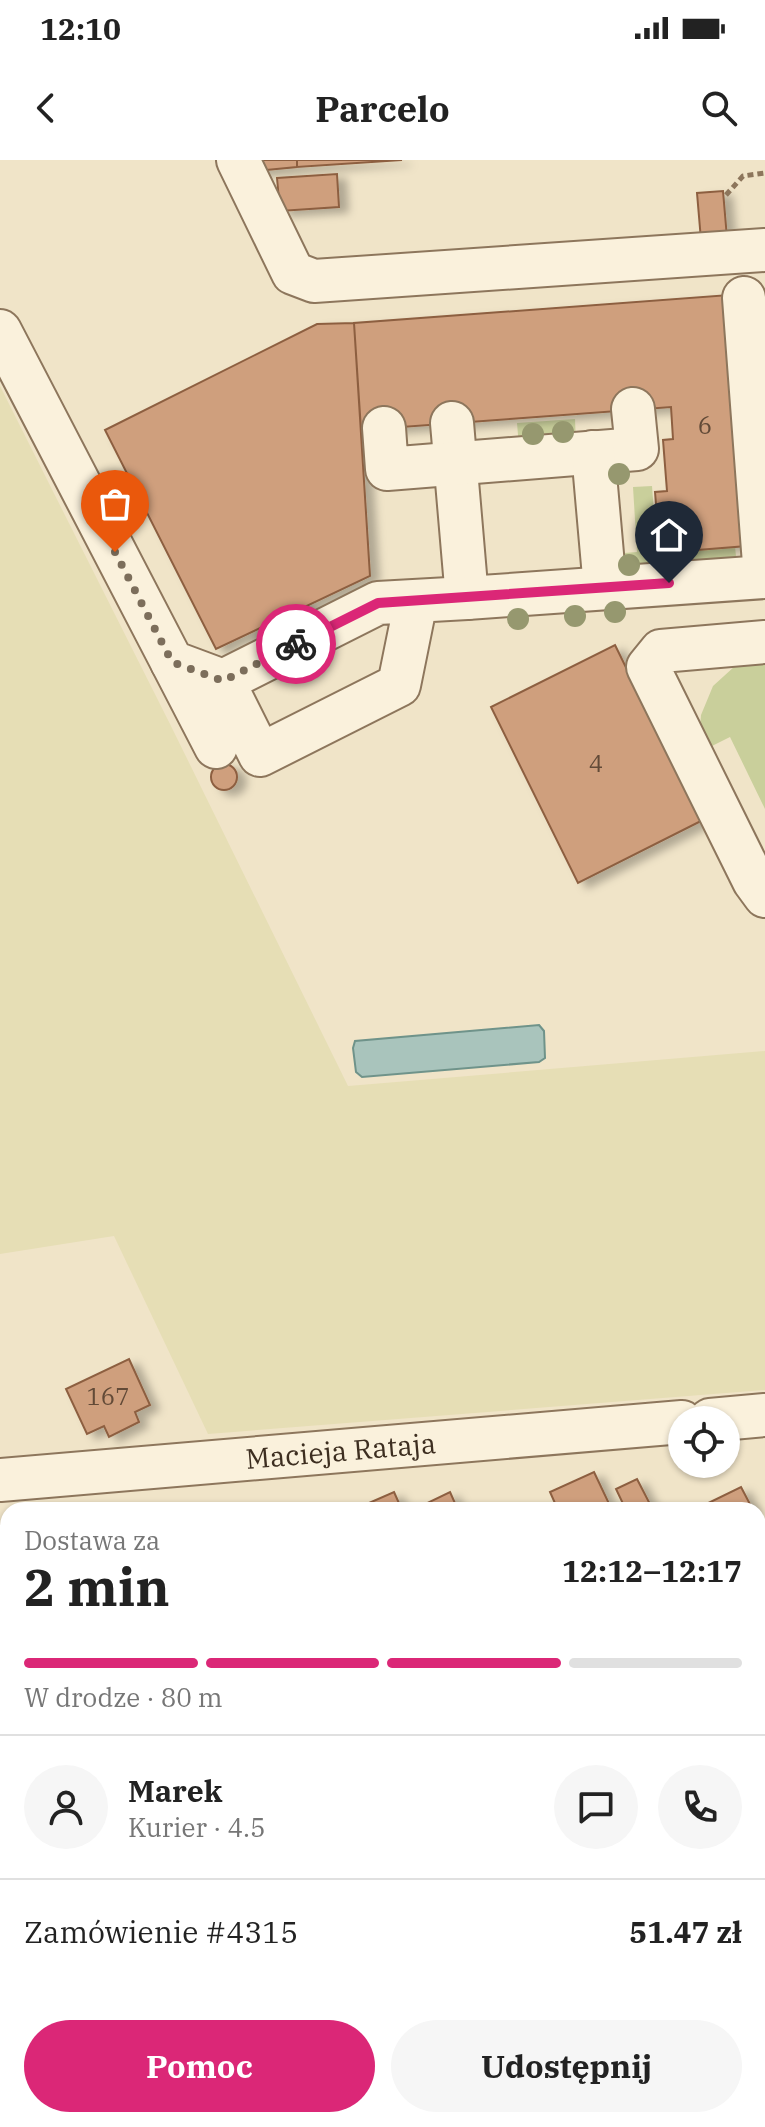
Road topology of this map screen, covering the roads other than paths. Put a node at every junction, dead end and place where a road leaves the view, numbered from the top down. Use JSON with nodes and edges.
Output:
{"nodes":[{"id":1,"x":238,"y":160,"type":"edge"},
{"id":2,"x":765,"y":250,"type":"edge"},
{"id":3,"x":744,"y":298,"type":"dead end"},
{"id":4,"x":0,"y":331,"type":"edge"},
{"id":5,"x":633,"y":409,"type":"dead end"},
{"id":6,"x":384,"y":428,"type":"dead end"},
{"id":7,"x":454,"y":443,"type":"junction"},
{"id":8,"x":593,"y":452,"type":"junction"},
{"id":9,"x":765,"y":577,"type":"edge"},
{"id":10,"x":605,"y":588,"type":"junction"},
{"id":11,"x":467,"y":598,"type":"junction"},
{"id":12,"x":416,"y":601,"type":"junction"},
{"id":13,"x":765,"y":642,"type":"edge"},
{"id":14,"x":172,"y":662,"type":"junction"},
{"id":15,"x":223,"y":681,"type":"junction"},
{"id":16,"x":216,"y":747,"type":"dead end"},
{"id":17,"x":765,"y":896,"type":"edge"},
{"id":18,"x":765,"y":1415,"type":"edge"},
{"id":19,"x":740,"y":1417,"type":"edge"},
{"id":20,"x":668,"y":1423,"type":"edge"},
{"id":21,"x":0,"y":1480,"type":"edge"}],
"edges":[{"from":1,"to":2,"type":"street"},
{"from":3,"to":9,"type":"street"},
{"from":4,"to":14,"type":"street"},
{"from":5,"to":8,"type":"street"},
{"from":6,"to":7,"type":"street"},
{"from":7,"to":8,"type":"street"},
{"from":7,"to":11,"type":"street"},
{"from":8,"to":10,"type":"street"},
{"from":9,"to":10,"type":"street"},
{"from":10,"to":11,"type":"street"},
{"from":11,"to":12,"type":"street"},
{"from":12,"to":15,"type":"street"},
{"from":12,"to":15,"type":"street"},
{"from":13,"to":17,"type":"street"},
{"from":14,"to":15,"type":"street"},
{"from":14,"to":16,"type":"street"},
{"from":18,"to":19,"type":"street"},
{"from":20,"to":21,"type":"street","name":"Macieja Rataja"}]}
